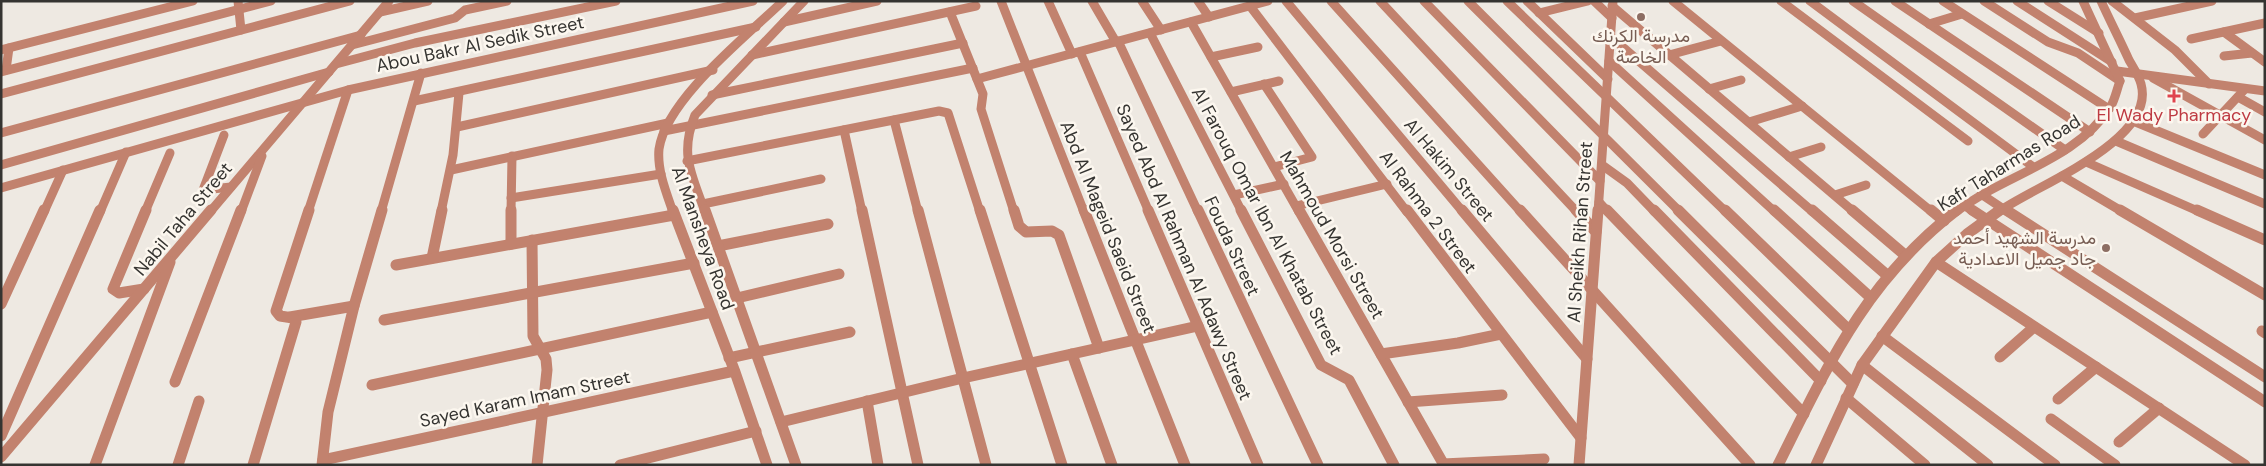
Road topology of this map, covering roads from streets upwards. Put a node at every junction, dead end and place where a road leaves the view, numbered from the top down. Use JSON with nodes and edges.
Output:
{"nodes":[{"id":1,"x":193,"y":1,"type":"edge"},
{"id":2,"x":272,"y":1,"type":"edge"},
{"id":3,"x":350,"y":1,"type":"edge"},
{"id":4,"x":389,"y":1,"type":"edge"},
{"id":5,"x":428,"y":1,"type":"edge"},
{"id":6,"x":507,"y":1,"type":"edge"},
{"id":7,"x":616,"y":1,"type":"edge"},
{"id":8,"x":753,"y":1,"type":"edge"},
{"id":9,"x":783,"y":1,"type":"edge"},
{"id":10,"x":804,"y":1,"type":"edge"},
{"id":11,"x":877,"y":1,"type":"edge"},
{"id":12,"x":1001,"y":1,"type":"edge"},
{"id":13,"x":1048,"y":1,"type":"edge"},
{"id":14,"x":1092,"y":1,"type":"edge"},
{"id":15,"x":1142,"y":1,"type":"edge"},
{"id":16,"x":1198,"y":1,"type":"edge"},
{"id":17,"x":1268,"y":1,"type":"edge"},
{"id":18,"x":1286,"y":1,"type":"edge"},
{"id":19,"x":1331,"y":1,"type":"edge"},
{"id":20,"x":1380,"y":1,"type":"edge"},
{"id":21,"x":1424,"y":1,"type":"edge"},
{"id":22,"x":1468,"y":1,"type":"edge"},
{"id":23,"x":1507,"y":1,"type":"edge"},
{"id":24,"x":1527,"y":1,"type":"edge"},
{"id":25,"x":1588,"y":1,"type":"edge"},
{"id":26,"x":1594,"y":1,"type":"edge"},
{"id":27,"x":1673,"y":1,"type":"edge"},
{"id":28,"x":1781,"y":1,"type":"edge"},
{"id":29,"x":1810,"y":1,"type":"edge"},
{"id":30,"x":1853,"y":1,"type":"edge"},
{"id":31,"x":1894,"y":1,"type":"edge"},
{"id":32,"x":1943,"y":1,"type":"edge"},
{"id":33,"x":1984,"y":1,"type":"edge"},
{"id":34,"x":2017,"y":1,"type":"edge"},
{"id":35,"x":2048,"y":1,"type":"edge"},
{"id":36,"x":2083,"y":1,"type":"edge"},
{"id":37,"x":2101,"y":1,"type":"edge"},
{"id":38,"x":2112,"y":1,"type":"edge"},
{"id":39,"x":2212,"y":1,"type":"edge"},
{"id":40,"x":1613,"y":4,"type":"edge"},
{"id":41,"x":1246,"y":5,"type":"edge"},
{"id":42,"x":238,"y":6,"type":"edge"},
{"id":43,"x":976,"y":6,"type":"dead end"},
{"id":44,"x":380,"y":12,"type":"junction"},
{"id":45,"x":950,"y":12,"type":"junction"},
{"id":46,"x":1539,"y":13,"type":"junction"},
{"id":47,"x":1962,"y":14,"type":"junction"},
{"id":48,"x":1209,"y":17,"type":"junction"},
{"id":49,"x":1612,"y":18,"type":"junction"},
{"id":50,"x":2135,"y":18,"type":"junction"},
{"id":51,"x":784,"y":22,"type":"junction"},
{"id":52,"x":1191,"y":22,"type":"junction"},
{"id":53,"x":2265,"y":23,"type":"edge"},
{"id":54,"x":1929,"y":24,"type":"junction"},
{"id":55,"x":756,"y":27,"type":"junction"},
{"id":56,"x":241,"y":30,"type":"junction"},
{"id":57,"x":1156,"y":31,"type":"junction"},
{"id":58,"x":2224,"y":32,"type":"junction"},
{"id":59,"x":2099,"y":33,"type":"junction"},
{"id":60,"x":361,"y":35,"type":"junction"},
{"id":61,"x":1611,"y":37,"type":"junction"},
{"id":62,"x":1722,"y":40,"type":"junction"},
{"id":63,"x":2191,"y":40,"type":"dead end"},
{"id":64,"x":1117,"y":42,"type":"junction"},
{"id":65,"x":963,"y":43,"type":"junction"},
{"id":66,"x":352,"y":45,"type":"junction"},
{"id":67,"x":1258,"y":47,"type":"dead end"},
{"id":68,"x":5,"y":49,"type":"edge"},
{"id":69,"x":2252,"y":52,"type":"junction"},
{"id":70,"x":1076,"y":53,"type":"junction"},
{"id":71,"x":752,"y":55,"type":"junction"},
{"id":72,"x":1669,"y":55,"type":"junction"},
{"id":73,"x":2224,"y":56,"type":"dead end"},
{"id":74,"x":1211,"y":57,"type":"junction"},
{"id":75,"x":1609,"y":60,"type":"junction"},
{"id":76,"x":2265,"y":62,"type":"edge"},
{"id":77,"x":1027,"y":66,"type":"junction"},
{"id":78,"x":333,"y":68,"type":"junction"},
{"id":79,"x":973,"y":68,"type":"junction"},
{"id":80,"x":713,"y":70,"type":"junction"},
{"id":81,"x":3,"y":71,"type":"edge"},
{"id":82,"x":421,"y":72,"type":"junction"},
{"id":83,"x":2116,"y":72,"type":"junction"},
{"id":84,"x":2142,"y":75,"type":"junction"},
{"id":85,"x":977,"y":79,"type":"junction"},
{"id":86,"x":1608,"y":80,"type":"junction"},
{"id":87,"x":1741,"y":80,"type":"dead end"},
{"id":88,"x":1279,"y":81,"type":"dead end"},
{"id":89,"x":1264,"y":84,"type":"junction"},
{"id":90,"x":2209,"y":84,"type":"junction"},
{"id":91,"x":1709,"y":89,"type":"junction"},
{"id":92,"x":2245,"y":89,"type":"junction"},
{"id":93,"x":348,"y":90,"type":"junction"},
{"id":94,"x":2265,"y":91,"type":"edge"},
{"id":95,"x":1231,"y":92,"type":"junction"},
{"id":96,"x":459,"y":93,"type":"junction"},
{"id":97,"x":1,"y":94,"type":"edge"},
{"id":98,"x":712,"y":95,"type":"junction"},
{"id":99,"x":2238,"y":97,"type":"junction"},
{"id":100,"x":1606,"y":99,"type":"junction"},
{"id":101,"x":414,"y":101,"type":"junction"},
{"id":102,"x":303,"y":102,"type":"junction"},
{"id":103,"x":1802,"y":106,"type":"junction"},
{"id":104,"x":2109,"y":108,"type":"junction"},
{"id":105,"x":2265,"y":112,"type":"edge"},
{"id":106,"x":2221,"y":116,"type":"junction"},
{"id":107,"x":894,"y":120,"type":"junction"},
{"id":108,"x":2133,"y":121,"type":"junction"},
{"id":109,"x":1749,"y":122,"type":"junction"},
{"id":110,"x":690,"y":126,"type":"junction"},
{"id":111,"x":457,"y":127,"type":"junction"},
{"id":112,"x":666,"y":127,"type":"junction"},
{"id":113,"x":844,"y":130,"type":"junction"},
{"id":114,"x":2090,"y":132,"type":"junction"},
{"id":115,"x":1,"y":133,"type":"edge"},
{"id":116,"x":2203,"y":134,"type":"dead end"},
{"id":117,"x":224,"y":135,"type":"dead end"},
{"id":118,"x":1604,"y":136,"type":"junction"},
{"id":119,"x":2265,"y":140,"type":"edge"},
{"id":120,"x":1968,"y":141,"type":"dead end"},
{"id":121,"x":2116,"y":141,"type":"junction"},
{"id":122,"x":1821,"y":147,"type":"dead end"},
{"id":123,"x":265,"y":148,"type":"junction"},
{"id":124,"x":2065,"y":150,"type":"junction"},
{"id":125,"x":126,"y":152,"type":"junction"},
{"id":126,"x":170,"y":153,"type":"dead end"},
{"id":127,"x":512,"y":156,"type":"junction"},
{"id":128,"x":1789,"y":157,"type":"junction"},
{"id":129,"x":688,"y":161,"type":"junction"},
{"id":130,"x":2086,"y":162,"type":"junction"},
{"id":131,"x":1,"y":164,"type":"edge"},
{"id":132,"x":1602,"y":165,"type":"junction"},
{"id":133,"x":1274,"y":166,"type":"junction"},
{"id":134,"x":2032,"y":166,"type":"junction"},
{"id":135,"x":63,"y":170,"type":"junction"},
{"id":136,"x":451,"y":170,"type":"junction"},
{"id":137,"x":661,"y":174,"type":"junction"},
{"id":138,"x":2265,"y":175,"type":"edge"},
{"id":139,"x":2062,"y":176,"type":"junction"},
{"id":140,"x":821,"y":179,"type":"dead end"},
{"id":141,"x":1600,"y":181,"type":"junction"},
{"id":142,"x":1284,"y":184,"type":"junction"},
{"id":143,"x":1387,"y":184,"type":"junction"},
{"id":144,"x":1866,"y":185,"type":"dead end"},
{"id":145,"x":231,"y":187,"type":"junction"},
{"id":146,"x":1,"y":188,"type":"edge"},
{"id":147,"x":1982,"y":194,"type":"junction"},
{"id":148,"x":1234,"y":195,"type":"junction"},
{"id":149,"x":1835,"y":195,"type":"junction"},
{"id":150,"x":512,"y":198,"type":"junction"},
{"id":151,"x":1599,"y":202,"type":"junction"},
{"id":152,"x":703,"y":204,"type":"junction"},
{"id":153,"x":2265,"y":204,"type":"edge"},
{"id":154,"x":1964,"y":205,"type":"junction"},
{"id":155,"x":1296,"y":206,"type":"junction"},
{"id":156,"x":2003,"y":208,"type":"junction"},
{"id":157,"x":674,"y":215,"type":"junction"},
{"id":158,"x":1986,"y":220,"type":"junction"},
{"id":159,"x":1944,"y":221,"type":"junction"},
{"id":160,"x":828,"y":224,"type":"dead end"},
{"id":161,"x":1596,"y":232,"type":"junction"},
{"id":162,"x":532,"y":240,"type":"junction"},
{"id":163,"x":2265,"y":240,"type":"edge"},
{"id":164,"x":510,"y":244,"type":"junction"},
{"id":165,"x":718,"y":246,"type":"junction"},
{"id":166,"x":172,"y":256,"type":"junction"},
{"id":167,"x":1906,"y":256,"type":"junction"},
{"id":168,"x":432,"y":258,"type":"junction"},
{"id":169,"x":1936,"y":262,"type":"junction"},
{"id":170,"x":694,"y":263,"type":"junction"},
{"id":171,"x":396,"y":264,"type":"dead end"},
{"id":172,"x":839,"y":274,"type":"dead end"},
{"id":173,"x":1888,"y":276,"type":"junction"},
{"id":174,"x":144,"y":289,"type":"junction"},
{"id":175,"x":1592,"y":291,"type":"junction"},
{"id":176,"x":532,"y":294,"type":"junction"},
{"id":177,"x":2265,"y":295,"type":"edge"},
{"id":178,"x":1870,"y":297,"type":"junction"},
{"id":179,"x":737,"y":298,"type":"junction"},
{"id":180,"x":1,"y":304,"type":"edge"},
{"id":181,"x":354,"y":306,"type":"junction"},
{"id":182,"x":712,"y":312,"type":"junction"},
{"id":183,"x":285,"y":316,"type":"junction"},
{"id":184,"x":384,"y":320,"type":"dead end"},
{"id":185,"x":1198,"y":326,"type":"junction"},
{"id":186,"x":2034,"y":327,"type":"junction"},
{"id":187,"x":1849,"y":330,"type":"junction"},
{"id":188,"x":850,"y":332,"type":"dead end"},
{"id":189,"x":1501,"y":334,"type":"junction"},
{"id":190,"x":1882,"y":336,"type":"junction"},
{"id":191,"x":1136,"y":340,"type":"junction"},
{"id":192,"x":1099,"y":348,"type":"junction"},
{"id":193,"x":540,"y":350,"type":"junction"},
{"id":194,"x":756,"y":353,"type":"junction"},
{"id":195,"x":1072,"y":354,"type":"junction"},
{"id":196,"x":1381,"y":354,"type":"junction"},
{"id":197,"x":2000,"y":357,"type":"dead end"},
{"id":198,"x":729,"y":358,"type":"junction"},
{"id":199,"x":1587,"y":359,"type":"junction"},
{"id":200,"x":1830,"y":362,"type":"junction"},
{"id":201,"x":1029,"y":364,"type":"junction"},
{"id":202,"x":1862,"y":365,"type":"junction"},
{"id":203,"x":2096,"y":367,"type":"junction"},
{"id":204,"x":734,"y":371,"type":"junction"},
{"id":205,"x":2265,"y":377,"type":"edge"},
{"id":206,"x":963,"y":378,"type":"junction"},
{"id":207,"x":1821,"y":381,"type":"junction"},
{"id":208,"x":176,"y":382,"type":"dead end"},
{"id":209,"x":372,"y":384,"type":"dead end"},
{"id":210,"x":1853,"y":384,"type":"junction"},
{"id":211,"x":902,"y":393,"type":"junction"},
{"id":212,"x":1502,"y":395,"type":"dead end"},
{"id":213,"x":1846,"y":398,"type":"junction"},
{"id":214,"x":2058,"y":399,"type":"dead end"},
{"id":215,"x":199,"y":401,"type":"dead end"},
{"id":216,"x":867,"y":401,"type":"junction"},
{"id":217,"x":1408,"y":402,"type":"junction"},
{"id":218,"x":2265,"y":402,"type":"edge"},
{"id":219,"x":2159,"y":408,"type":"junction"},
{"id":220,"x":543,"y":413,"type":"junction"},
{"id":221,"x":1804,"y":414,"type":"junction"},
{"id":222,"x":2051,"y":419,"type":"dead end"},
{"id":223,"x":781,"y":422,"type":"junction"},
{"id":224,"x":756,"y":431,"type":"junction"},
{"id":225,"x":1,"y":436,"type":"edge"},
{"id":226,"x":1581,"y":438,"type":"junction"},
{"id":227,"x":2119,"y":442,"type":"dead end"},
{"id":228,"x":1,"y":457,"type":"edge"},
{"id":229,"x":1544,"y":459,"type":"dead end"},
{"id":230,"x":323,"y":462,"type":"edge"},
{"id":231,"x":2236,"y":462,"type":"edge"},
{"id":232,"x":1444,"y":464,"type":"edge"},
{"id":233,"x":96,"y":465,"type":"edge"},
{"id":234,"x":178,"y":465,"type":"edge"},
{"id":235,"x":253,"y":465,"type":"edge"},
{"id":236,"x":537,"y":465,"type":"edge"},
{"id":237,"x":620,"y":465,"type":"edge"},
{"id":238,"x":767,"y":465,"type":"edge"},
{"id":239,"x":796,"y":465,"type":"edge"},
{"id":240,"x":878,"y":465,"type":"edge"},
{"id":241,"x":918,"y":465,"type":"edge"},
{"id":242,"x":986,"y":465,"type":"edge"},
{"id":243,"x":1062,"y":465,"type":"edge"},
{"id":244,"x":1112,"y":465,"type":"edge"},
{"id":245,"x":1186,"y":465,"type":"edge"},
{"id":246,"x":1258,"y":465,"type":"edge"},
{"id":247,"x":1318,"y":465,"type":"edge"},
{"id":248,"x":1394,"y":465,"type":"edge"},
{"id":249,"x":1579,"y":465,"type":"edge"},
{"id":250,"x":1750,"y":465,"type":"edge"},
{"id":251,"x":1778,"y":465,"type":"edge"},
{"id":252,"x":1816,"y":465,"type":"edge"},
{"id":253,"x":1925,"y":465,"type":"edge"},
{"id":254,"x":1988,"y":465,"type":"edge"},
{"id":255,"x":2055,"y":465,"type":"edge"},
{"id":256,"x":2115,"y":465,"type":"edge"}],
"edges":[{"from":1,"to":68,"type":"street"},
{"from":2,"to":42,"type":"street"},
{"from":3,"to":56,"type":"street"},
{"from":4,"to":44,"type":"street","name":"Nabil Taha Street"},
{"from":5,"to":44,"type":"street"},
{"from":6,"to":66,"type":"street"},
{"from":7,"to":78,"type":"street"},
{"from":8,"to":82,"type":"street","name":"Abou Bakr Al Sedik Street"},
{"from":9,"to":55,"type":"street","name":"Al Mansheya Road"},
{"from":10,"to":51,"type":"street","name":"Al Mansheya Road"},
{"from":11,"to":51,"type":"street"},
{"from":12,"to":77,"type":"street","name":"Abd Al Mageid Saeid Street"},
{"from":13,"to":70,"type":"street","name":"Sayed Abd Al Rahman Al Adawy Street"},
{"from":14,"to":64,"type":"street","name":"Fouda Street"},
{"from":15,"to":57,"type":"street","name":"Al Farouq Omar Ibn Al Khatab Street"},
{"from":16,"to":48,"type":"street"},
{"from":17,"to":41,"type":"street"},
{"from":18,"to":199,"type":"street","name":"Al Hakim Street"},
{"from":19,"to":175,"type":"street"},
{"from":20,"to":161,"type":"street"},
{"from":21,"to":141,"type":"street"},
{"from":22,"to":118,"type":"street"},
{"from":23,"to":100,"type":"street"},
{"from":24,"to":46,"type":"street"},
{"from":25,"to":46,"type":"street"},
{"from":26,"to":49,"type":"street"},
{"from":27,"to":62,"type":"street"},
{"from":28,"to":120,"type":"street"},
{"from":29,"to":134,"type":"street"},
{"from":30,"to":124,"type":"street"},
{"from":31,"to":54,"type":"street"},
{"from":32,"to":47,"type":"street"},
{"from":33,"to":83,"type":"street"},
{"from":34,"to":83,"type":"street"},
{"from":35,"to":59,"type":"street"},
{"from":36,"to":59,"type":"street"},
{"from":37,"to":84,"type":"street","name":"Kafr Taharmas Road"},
{"from":38,"to":50,"type":"street"},
{"from":39,"to":50,"type":"street"},
{"from":40,"to":49,"type":"street","name":"Al Sheikh Rihan Street"},
{"from":40,"to":72,"type":"street"},
{"from":41,"to":48,"type":"street"},
{"from":41,"to":143,"type":"street","name":"Al Rahma 2 Street"},
{"from":42,"to":56,"type":"street"},
{"from":42,"to":81,"type":"street"},
{"from":43,"to":45,"type":"street"},
{"from":44,"to":60,"type":"street","name":"Nabil Taha Street"},
{"from":45,"to":65,"type":"street"},
{"from":45,"to":71,"type":"street"},
{"from":46,"to":86,"type":"street"},
{"from":47,"to":54,"type":"street"},
{"from":47,"to":104,"type":"street"},
{"from":48,"to":52,"type":"street"},
{"from":49,"to":61,"type":"street","name":"Al Sheikh Rihan Street"},
{"from":50,"to":90,"type":"street"},
{"from":51,"to":71,"type":"street","name":"Al Mansheya Road"},
{"from":52,"to":57,"type":"street"},
{"from":52,"to":74,"type":"street","name":"Mahmoud Morsi Street"},
{"from":53,"to":58,"type":"street"},
{"from":54,"to":114,"type":"street"},
{"from":55,"to":80,"type":"street","name":"Al Mansheya Road"},
{"from":55,"to":96,"type":"street"},
{"from":56,"to":97,"type":"street"},
{"from":57,"to":64,"type":"street"},
{"from":57,"to":148,"type":"street","name":"Al Farouq Omar Ibn Al Khatab Street"},
{"from":58,"to":63,"type":"street"},
{"from":58,"to":69,"type":"street"},
{"from":59,"to":83,"type":"street"},
{"from":60,"to":66,"type":"street","name":"Nabil Taha Street"},
{"from":60,"to":115,"type":"street"},
{"from":61,"to":75,"type":"street","name":"Al Sheikh Rihan Street"},
{"from":61,"to":173,"type":"street"},
{"from":62,"to":72,"type":"street"},
{"from":62,"to":103,"type":"street"},
{"from":64,"to":70,"type":"street"},
{"from":64,"to":247,"type":"street","name":"Fouda Street"},
{"from":65,"to":79,"type":"street"},
{"from":65,"to":98,"type":"street"},
{"from":66,"to":78,"type":"street","name":"Nabil Taha Street"},
{"from":67,"to":74,"type":"street"},
{"from":68,"to":81,"type":"street"},
{"from":69,"to":73,"type":"street"},
{"from":69,"to":76,"type":"street"},
{"from":70,"to":77,"type":"street"},
{"from":70,"to":185,"type":"street","name":"Sayed Abd Al Rahman Al Adawy Street"},
{"from":71,"to":98,"type":"street","name":"Al Mansheya Road"},
{"from":72,"to":91,"type":"street"},
{"from":74,"to":95,"type":"street","name":"Mahmoud Morsi Street"},
{"from":75,"to":86,"type":"street","name":"Al Sheikh Rihan Street"},
{"from":75,"to":178,"type":"street"},
{"from":77,"to":85,"type":"street"},
{"from":77,"to":191,"type":"street","name":"Abd Al Mageid Saeid Street"},
{"from":78,"to":102,"type":"street","name":"Nabil Taha Street"},
{"from":78,"to":131,"type":"street"},
{"from":79,"to":85,"type":"street"},
{"from":79,"to":110,"type":"street"},
{"from":80,"to":111,"type":"street"},
{"from":80,"to":112,"type":"street","name":"Al Mansheya Road"},
{"from":82,"to":93,"type":"street","name":"Abou Bakr Al Sedik Street"},
{"from":82,"to":101,"type":"street"},
{"from":83,"to":84,"type":"street"},
{"from":83,"to":104,"type":"street","name":"Kafr Taharmas Road"},
{"from":84,"to":90,"type":"street"},
{"from":84,"to":106,"type":"street"},
{"from":84,"to":108,"type":"street","name":"Kafr Taharmas Road"},
{"from":85,"to":192,"type":"street"},
{"from":86,"to":100,"type":"street","name":"Al Sheikh Rihan Street"},
{"from":87,"to":91,"type":"street"},
{"from":88,"to":89,"type":"street"},
{"from":89,"to":95,"type":"street"},
{"from":89,"to":133,"type":"street"},
{"from":90,"to":92,"type":"street"},
{"from":91,"to":109,"type":"street"},
{"from":92,"to":94,"type":"street"},
{"from":92,"to":99,"type":"street"},
{"from":93,"to":102,"type":"street","name":"Abou Bakr Al Sedik Street"},
{"from":93,"to":183,"type":"street"},
{"from":95,"to":133,"type":"street","name":"Mahmoud Morsi Street"},
{"from":96,"to":101,"type":"street"},
{"from":96,"to":111,"type":"street"},
{"from":98,"to":110,"type":"street","name":"Al Mansheya Road"},
{"from":99,"to":105,"type":"street"},
{"from":99,"to":106,"type":"street"},
{"from":100,"to":118,"type":"street","name":"Al Sheikh Rihan Street"},
{"from":100,"to":187,"type":"street"},
{"from":101,"to":181,"type":"street"},
{"from":102,"to":123,"type":"street","name":"Nabil Taha Street"},
{"from":102,"to":125,"type":"street","name":"Abou Bakr Al Sedik Street"},
{"from":103,"to":109,"type":"street"},
{"from":103,"to":159,"type":"street"},
{"from":104,"to":114,"type":"street","name":"Kafr Taharmas Road"},
{"from":106,"to":116,"type":"street"},
{"from":106,"to":119,"type":"street"},
{"from":107,"to":113,"type":"street"},
{"from":107,"to":201,"type":"street"},
{"from":107,"to":206,"type":"street"},
{"from":108,"to":121,"type":"street","name":"Kafr Taharmas Road"},
{"from":108,"to":138,"type":"street"},
{"from":109,"to":128,"type":"street"},
{"from":110,"to":112,"type":"street"},
{"from":110,"to":129,"type":"street","name":"Al Mansheya Road"},
{"from":111,"to":136,"type":"street"},
{"from":112,"to":127,"type":"street"},
{"from":112,"to":137,"type":"street","name":"Al Mansheya Road"},
{"from":113,"to":129,"type":"street"},
{"from":113,"to":211,"type":"street"},
{"from":114,"to":124,"type":"street","name":"Kafr Taharmas Road"},
{"from":117,"to":145,"type":"street"},
{"from":118,"to":132,"type":"street","name":"Al Sheikh Rihan Street"},
{"from":118,"to":200,"type":"street"},
{"from":121,"to":130,"type":"street","name":"Kafr Taharmas Road"},
{"from":121,"to":153,"type":"street"},
{"from":122,"to":128,"type":"street"},
{"from":123,"to":145,"type":"street","name":"Nabil Taha Street"},
{"from":123,"to":208,"type":"street"},
{"from":124,"to":134,"type":"street","name":"Kafr Taharmas Road"},
{"from":125,"to":135,"type":"street","name":"Abou Bakr Al Sedik Street"},
{"from":125,"to":225,"type":"street"},
{"from":126,"to":174,"type":"street"},
{"from":127,"to":136,"type":"street"},
{"from":127,"to":150,"type":"street"},
{"from":128,"to":149,"type":"street"},
{"from":129,"to":152,"type":"street","name":"Al Mansheya Road"},
{"from":130,"to":139,"type":"street","name":"Kafr Taharmas Road"},
{"from":130,"to":163,"type":"street"},
{"from":132,"to":141,"type":"street","name":"Al Sheikh Rihan Street"},
{"from":132,"to":207,"type":"street"},
{"from":133,"to":142,"type":"street","name":"Mahmoud Morsi Street"},
{"from":134,"to":147,"type":"street","name":"Kafr Taharmas Road"},
{"from":135,"to":146,"type":"street","name":"Abou Bakr Al Sedik Street"},
{"from":135,"to":180,"type":"street"},
{"from":136,"to":168,"type":"street"},
{"from":137,"to":150,"type":"street"},
{"from":137,"to":157,"type":"street","name":"Al Mansheya Road"},
{"from":139,"to":156,"type":"street","name":"Kafr Taharmas Road"},
{"from":139,"to":177,"type":"street"},
{"from":140,"to":152,"type":"street"},
{"from":141,"to":151,"type":"street","name":"Al Sheikh Rihan Street"},
{"from":142,"to":148,"type":"street"},
{"from":142,"to":155,"type":"street","name":"Mahmoud Morsi Street"},
{"from":143,"to":155,"type":"street"},
{"from":143,"to":189,"type":"street","name":"Al Rahma 2 Street"},
{"from":144,"to":149,"type":"street"},
{"from":145,"to":166,"type":"street","name":"Nabil Taha Street"},
{"from":147,"to":154,"type":"street","name":"Kafr Taharmas Road"},
{"from":147,"to":156,"type":"street"},
{"from":148,"to":248,"type":"street","name":"Al Farouq Omar Ibn Al Khatab Street"},
{"from":149,"to":167,"type":"street"},
{"from":150,"to":164,"type":"street"},
{"from":151,"to":161,"type":"street","name":"Al Sheikh Rihan Street"},
{"from":151,"to":221,"type":"street"},
{"from":152,"to":165,"type":"street","name":"Al Mansheya Road"},
{"from":154,"to":158,"type":"street"},
{"from":154,"to":159,"type":"street","name":"Kafr Taharmas Road"},
{"from":155,"to":196,"type":"street","name":"Mahmoud Morsi Street"},
{"from":156,"to":158,"type":"street","name":"Kafr Taharmas Road"},
{"from":156,"to":205,"type":"street"},
{"from":157,"to":162,"type":"street"},
{"from":157,"to":170,"type":"street","name":"Al Mansheya Road"},
{"from":158,"to":169,"type":"street","name":"Kafr Taharmas Road"},
{"from":158,"to":218,"type":"street"},
{"from":159,"to":167,"type":"street","name":"Kafr Taharmas Road"},
{"from":160,"to":165,"type":"street"},
{"from":161,"to":175,"type":"street","name":"Al Sheikh Rihan Street"},
{"from":162,"to":164,"type":"street"},
{"from":162,"to":176,"type":"street"},
{"from":164,"to":168,"type":"street"},
{"from":165,"to":179,"type":"street","name":"Al Mansheya Road"},
{"from":166,"to":174,"type":"street","name":"Nabil Taha Street"},
{"from":166,"to":233,"type":"street"},
{"from":167,"to":173,"type":"street","name":"Kafr Taharmas Road"},
{"from":168,"to":171,"type":"street"},
{"from":169,"to":186,"type":"street"},
{"from":169,"to":190,"type":"street","name":"Kafr Taharmas Road"},
{"from":170,"to":176,"type":"street"},
{"from":170,"to":182,"type":"street","name":"Al Mansheya Road"},
{"from":172,"to":179,"type":"street"},
{"from":173,"to":178,"type":"street","name":"Kafr Taharmas Road"},
{"from":174,"to":228,"type":"street","name":"Nabil Taha Street"},
{"from":175,"to":199,"type":"street","name":"Al Sheikh Rihan Street"},
{"from":175,"to":250,"type":"street"},
{"from":176,"to":184,"type":"street"},
{"from":176,"to":193,"type":"street"},
{"from":178,"to":187,"type":"street","name":"Kafr Taharmas Road"},
{"from":179,"to":194,"type":"street","name":"Al Mansheya Road"},
{"from":181,"to":183,"type":"street"},
{"from":181,"to":230,"type":"street"},
{"from":182,"to":193,"type":"street"},
{"from":182,"to":198,"type":"street","name":"Al Mansheya Road"},
{"from":183,"to":235,"type":"street"},
{"from":185,"to":191,"type":"street"},
{"from":185,"to":246,"type":"street","name":"Sayed Abd Al Rahman Al Adawy Street"},
{"from":186,"to":197,"type":"street"},
{"from":186,"to":203,"type":"street"},
{"from":187,"to":200,"type":"street","name":"Kafr Taharmas Road"},
{"from":188,"to":194,"type":"street"},
{"from":189,"to":196,"type":"street"},
{"from":189,"to":226,"type":"street","name":"Al Rahma 2 Street"},
{"from":190,"to":202,"type":"street","name":"Kafr Taharmas Road"},
{"from":190,"to":255,"type":"street"},
{"from":191,"to":192,"type":"street"},
{"from":191,"to":245,"type":"street","name":"Abd Al Mageid Saeid Street"},
{"from":192,"to":195,"type":"street"},
{"from":193,"to":209,"type":"street"},
{"from":193,"to":220,"type":"street"},
{"from":194,"to":198,"type":"street"},
{"from":194,"to":223,"type":"street","name":"Al Mansheya Road"},
{"from":195,"to":201,"type":"street"},
{"from":195,"to":244,"type":"street"},
{"from":196,"to":217,"type":"street","name":"Mahmoud Morsi Street"},
{"from":198,"to":204,"type":"street","name":"Al Mansheya Road"},
{"from":199,"to":226,"type":"street","name":"Al Sheikh Rihan Street"},
{"from":200,"to":207,"type":"street","name":"Kafr Taharmas Road"},
{"from":200,"to":210,"type":"street"},
{"from":201,"to":206,"type":"street"},
{"from":201,"to":243,"type":"street"},
{"from":202,"to":210,"type":"street","name":"Kafr Taharmas Road"},
{"from":202,"to":254,"type":"street"},
{"from":203,"to":214,"type":"street"},
{"from":203,"to":219,"type":"street"},
{"from":204,"to":220,"type":"street","name":"Sayed Karam Imam Street"},
{"from":204,"to":224,"type":"street","name":"Al Mansheya Road"},
{"from":206,"to":211,"type":"street"},
{"from":206,"to":242,"type":"street"},
{"from":207,"to":221,"type":"street","name":"Kafr Taharmas Road"},
{"from":210,"to":213,"type":"street","name":"Kafr Taharmas Road"},
{"from":211,"to":216,"type":"street"},
{"from":211,"to":241,"type":"street"},
{"from":212,"to":217,"type":"street"},
{"from":213,"to":252,"type":"street","name":"Kafr Taharmas Road"},
{"from":213,"to":253,"type":"street"},
{"from":215,"to":234,"type":"street"},
{"from":216,"to":223,"type":"street"},
{"from":216,"to":240,"type":"street"},
{"from":217,"to":232,"type":"street","name":"Mahmoud Morsi Street"},
{"from":219,"to":227,"type":"street"},
{"from":219,"to":231,"type":"street"},
{"from":220,"to":230,"type":"street","name":"Sayed Karam Imam Street"},
{"from":220,"to":236,"type":"street"},
{"from":221,"to":251,"type":"street","name":"Kafr Taharmas Road"},
{"from":222,"to":256,"type":"street"},
{"from":223,"to":239,"type":"street","name":"Al Mansheya Road"},
{"from":224,"to":237,"type":"street"},
{"from":224,"to":238,"type":"street","name":"Al Mansheya Road"},
{"from":226,"to":249,"type":"street","name":"Al Sheikh Rihan Street"},
{"from":229,"to":232,"type":"street"}]}
